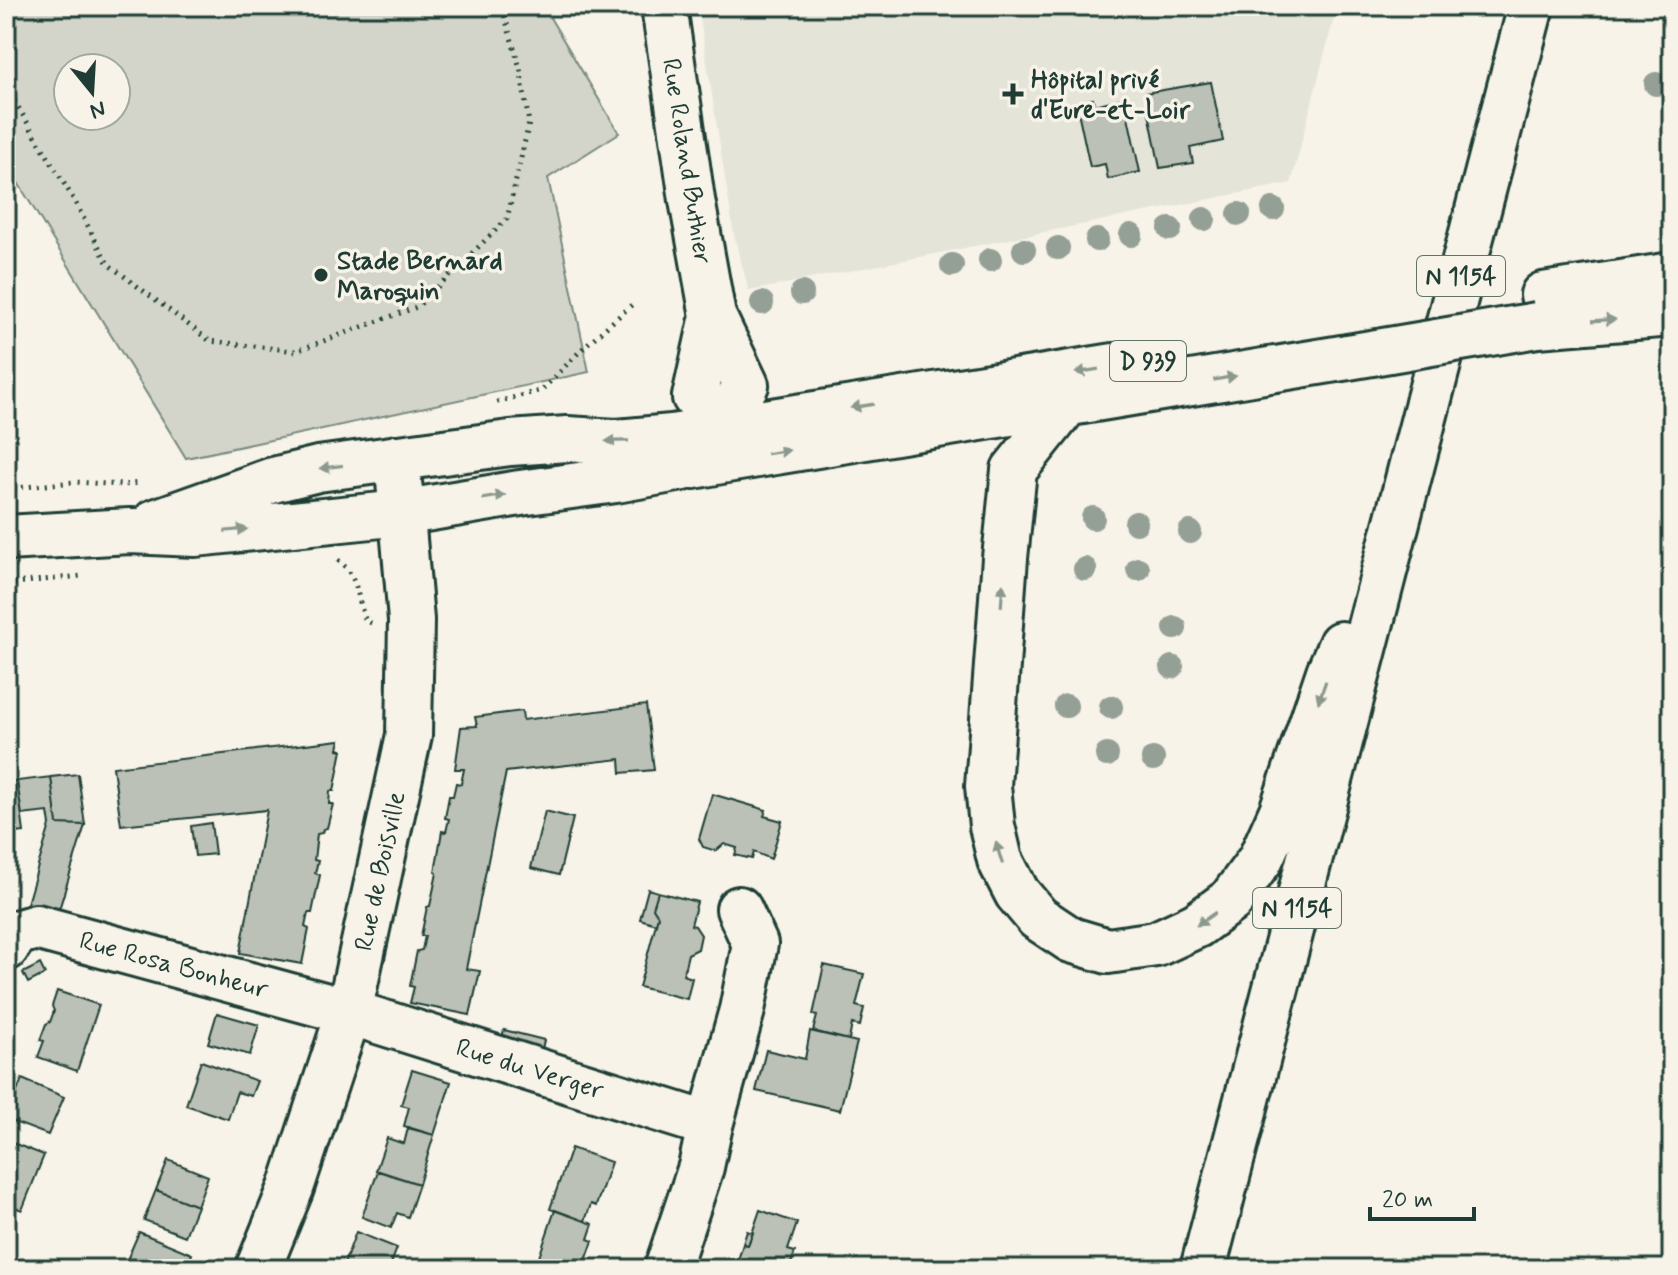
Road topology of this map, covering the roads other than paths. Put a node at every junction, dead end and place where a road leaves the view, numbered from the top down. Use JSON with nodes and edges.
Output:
{"nodes":[{"id":1,"x":664,"y":6,"type":"edge"},
{"id":2,"x":1531,"y":6,"type":"edge"},
{"id":3,"x":1672,"y":275,"type":"edge"},
{"id":4,"x":1540,"y":310,"type":"junction"},
{"id":5,"x":1672,"y":314,"type":"edge"},
{"id":6,"x":713,"y":316,"type":"junction"},
{"id":7,"x":1353,"y":342,"type":"junction"},
{"id":8,"x":746,"y":385,"type":"junction"},
{"id":9,"x":1066,"y":405,"type":"junction"},
{"id":10,"x":954,"y":408,"type":"junction"},
{"id":11,"x":789,"y":417,"type":"junction"},
{"id":12,"x":715,"y":429,"type":"junction"},
{"id":13,"x":397,"y":458,"type":"junction"},
{"id":14,"x":1014,"y":470,"type":"junction"},
{"id":15,"x":401,"y":513,"type":"junction"},
{"id":16,"x":130,"y":531,"type":"junction"},
{"id":17,"x":6,"y":538,"type":"edge"},
{"id":18,"x":1392,"y":546,"type":"junction"},
{"id":19,"x":739,"y":909,"type":"dead end"},
{"id":20,"x":6,"y":948,"type":"edge"},
{"id":21,"x":349,"y":1012,"type":"junction"},
{"id":22,"x":710,"y":1125,"type":"junction"},
{"id":23,"x":258,"y":1269,"type":"edge"},
{"id":24,"x":667,"y":1269,"type":"edge"},
{"id":25,"x":1203,"y":1269,"type":"edge"}],
"edges":[{"from":1,"to":6,"type":"main road","name":"Rue Roland Buthier"},
{"from":2,"to":18,"type":"main road","number":"N 1154"},
{"from":3,"to":4,"type":"main road","number":"D 939"},
{"from":4,"to":5,"type":"main road","number":"D 939","one_way":true},
{"from":4,"to":7,"type":"main road","number":"D 939","bridge":true},
{"from":6,"to":8,"type":"main road","name":"Rue Roland Buthier"},
{"from":6,"to":12,"type":"main road","name":"Rue Roland Buthier"},
{"from":9,"to":7,"type":"main road","number":"D 939","one_way":true},
{"from":7,"to":10,"type":"main road","number":"D 939","one_way":true},
{"from":8,"to":11,"type":"main road"},
{"from":8,"to":12,"type":"main road"},
{"from":9,"to":10,"type":"main road","number":"D 939"},
{"from":9,"to":14,"type":"main road"},
{"from":10,"to":11,"type":"main road","number":"D 939","one_way":true},
{"from":12,"to":10,"type":"main road","number":"D 939","one_way":true},
{"from":10,"to":14,"type":"main road"},
{"from":11,"to":12,"type":"main road","number":"D 939"},
{"from":12,"to":13,"type":"main road","number":"D 939","one_way":true},
{"from":15,"to":12,"type":"main road","number":"D 939","one_way":true},
{"from":13,"to":15,"type":"main road","name":"Rue de Boisville"},
{"from":13,"to":16,"type":"main road","number":"D 939","one_way":true},
{"from":18,"to":14,"type":"main road","one_way":true},
{"from":16,"to":15,"type":"main road","number":"D 939","one_way":true},
{"from":15,"to":21,"type":"main road","name":"Rue de Boisville"},
{"from":16,"to":17,"type":"main road","number":"D 939"},
{"from":18,"to":25,"type":"main road","number":"N 1154"},
{"from":19,"to":22,"type":"main road"},
{"from":20,"to":21,"type":"main road","name":"Rue Rosa Bonheur"},
{"from":21,"to":22,"type":"main road","name":"Rue du Verger"},
{"from":21,"to":23,"type":"main road","name":"Rue de Boisville"},
{"from":22,"to":24,"type":"main road"}]}
